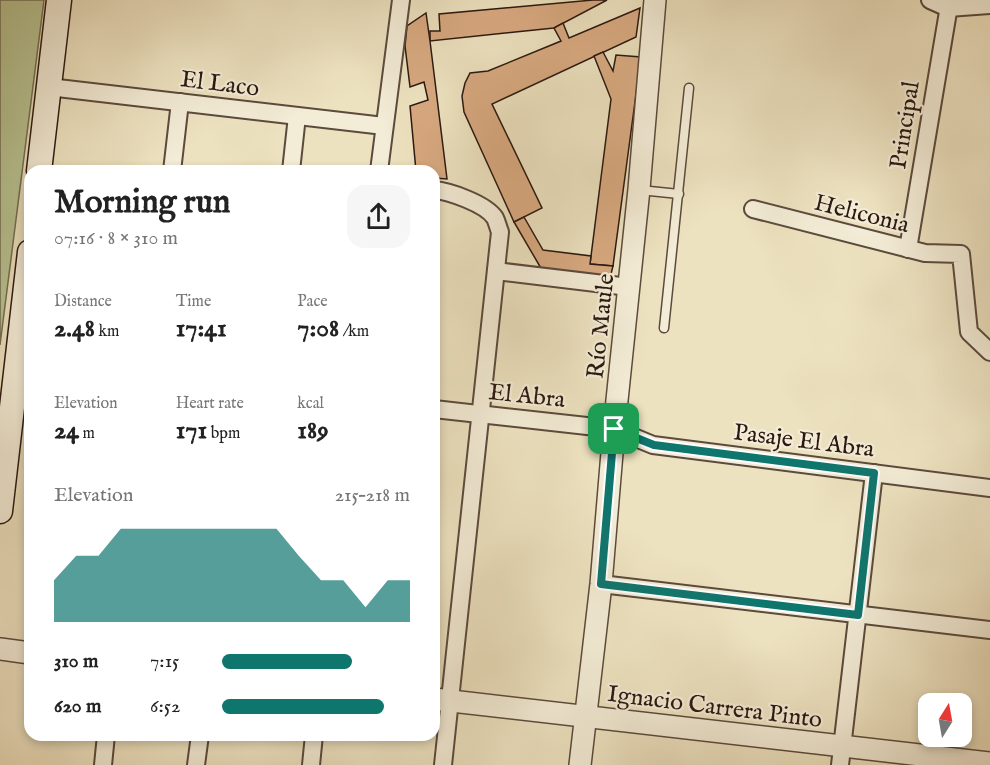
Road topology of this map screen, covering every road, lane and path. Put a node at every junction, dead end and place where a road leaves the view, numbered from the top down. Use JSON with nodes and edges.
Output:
{"nodes":[{"id":1,"x":59,"y":0,"type":"edge"},
{"id":2,"x":400,"y":0,"type":"edge"},
{"id":3,"x":655,"y":0,"type":"edge"},
{"id":4,"x":930,"y":0,"type":"edge"},
{"id":5,"x":949,"y":4,"type":"edge"},
{"id":6,"x":990,"y":5,"type":"edge"},
{"id":7,"x":49,"y":87,"type":"junction"},
{"id":8,"x":689,"y":88,"type":"dead end"},
{"id":9,"x":180,"y":102,"type":"junction"},
{"id":10,"x":297,"y":116,"type":"junction"},
{"id":11,"x":384,"y":126,"type":"junction"},
{"id":12,"x":40,"y":165,"type":"edge"},
{"id":13,"x":173,"y":165,"type":"edge"},
{"id":14,"x":292,"y":165,"type":"edge"},
{"id":15,"x":380,"y":165,"type":"edge"},
{"id":16,"x":639,"y":189,"type":"junction"},
{"id":17,"x":440,"y":191,"type":"edge"},
{"id":18,"x":678,"y":194,"type":"junction"},
{"id":19,"x":753,"y":209,"type":"dead end"},
{"id":20,"x":908,"y":249,"type":"junction"},
{"id":21,"x":496,"y":271,"type":"junction"},
{"id":22,"x":629,"y":287,"type":"junction"},
{"id":23,"x":664,"y":328,"type":"dead end"},
{"id":24,"x":990,"y":352,"type":"edge"},
{"id":25,"x":24,"y":361,"type":"edge"},
{"id":26,"x":440,"y":410,"type":"edge"},
{"id":27,"x":481,"y":415,"type":"junction"},
{"id":28,"x":614,"y":429,"type":"junction"},
{"id":29,"x":874,"y":473,"type":"junction"},
{"id":30,"x":990,"y":488,"type":"edge"},
{"id":31,"x":0,"y":511,"type":"edge"},
{"id":32,"x":601,"y":584,"type":"junction"},
{"id":33,"x":858,"y":615,"type":"junction"},
{"id":34,"x":990,"y":630,"type":"edge"},
{"id":35,"x":0,"y":650,"type":"edge"},
{"id":36,"x":24,"y":652,"type":"edge"},
{"id":37,"x":441,"y":700,"type":"edge"},
{"id":38,"x":585,"y":717,"type":"junction"},
{"id":39,"x":105,"y":741,"type":"edge"},
{"id":40,"x":199,"y":741,"type":"edge"},
{"id":41,"x":313,"y":741,"type":"edge"},
{"id":42,"x":841,"y":756,"type":"edge"},
{"id":43,"x":990,"y":764,"type":"edge"},
{"id":44,"x":103,"y":765,"type":"edge"},
{"id":45,"x":196,"y":765,"type":"edge"},
{"id":46,"x":310,"y":765,"type":"edge"},
{"id":47,"x":443,"y":765,"type":"edge"},
{"id":48,"x":580,"y":765,"type":"edge"}],
"edges":[{"from":1,"to":7,"type":"main road"},
{"from":2,"to":11,"type":"street"},
{"from":3,"to":16,"type":"street","name":"Río Maule"},
{"from":4,"to":5,"type":"street"},
{"from":5,"to":6,"type":"street"},
{"from":5,"to":20,"type":"street","name":"Principal"},
{"from":7,"to":9,"type":"street","name":"El Laco"},
{"from":7,"to":12,"type":"main road"},
{"from":8,"to":18,"type":"lane"},
{"from":9,"to":10,"type":"street","name":"El Laco"},
{"from":9,"to":13,"type":"street"},
{"from":10,"to":11,"type":"street","name":"El Laco"},
{"from":10,"to":14,"type":"street"},
{"from":11,"to":15,"type":"street"},
{"from":16,"to":18,"type":"lane"},
{"from":16,"to":22,"type":"street","name":"Río Maule"},
{"from":17,"to":21,"type":"street"},
{"from":18,"to":23,"type":"lane"},
{"from":19,"to":20,"type":"street","name":"Heliconia"},
{"from":20,"to":24,"type":"street","name":"Heliconia"},
{"from":21,"to":22,"type":"street"},
{"from":21,"to":27,"type":"street"},
{"from":22,"to":28,"type":"street","name":"Río Maule"},
{"from":25,"to":31,"type":"main road"},
{"from":26,"to":27,"type":"street","name":"El Abra"},
{"from":27,"to":28,"type":"street","name":"El Abra"},
{"from":27,"to":37,"type":"street"},
{"from":28,"to":29,"type":"street","name":"Pasaje El Abra"},
{"from":28,"to":32,"type":"street","name":"Río Maule"},
{"from":29,"to":30,"type":"street","name":"Pasaje El Abra"},
{"from":29,"to":33,"type":"street"},
{"from":32,"to":33,"type":"street"},
{"from":32,"to":38,"type":"street","name":"Río Maule"},
{"from":33,"to":34,"type":"street"},
{"from":33,"to":42,"type":"street"},
{"from":35,"to":36,"type":"street"},
{"from":37,"to":38,"type":"street","name":"Ignacio Carrera Pinto"},
{"from":37,"to":47,"type":"street"},
{"from":38,"to":42,"type":"street","name":"Ignacio Carrera Pinto"},
{"from":38,"to":48,"type":"street","name":"Río Maule"},
{"from":39,"to":44,"type":"street"},
{"from":40,"to":45,"type":"street"},
{"from":41,"to":46,"type":"street"},
{"from":42,"to":43,"type":"street","name":"Ignacio Carrera Pinto"}]}
